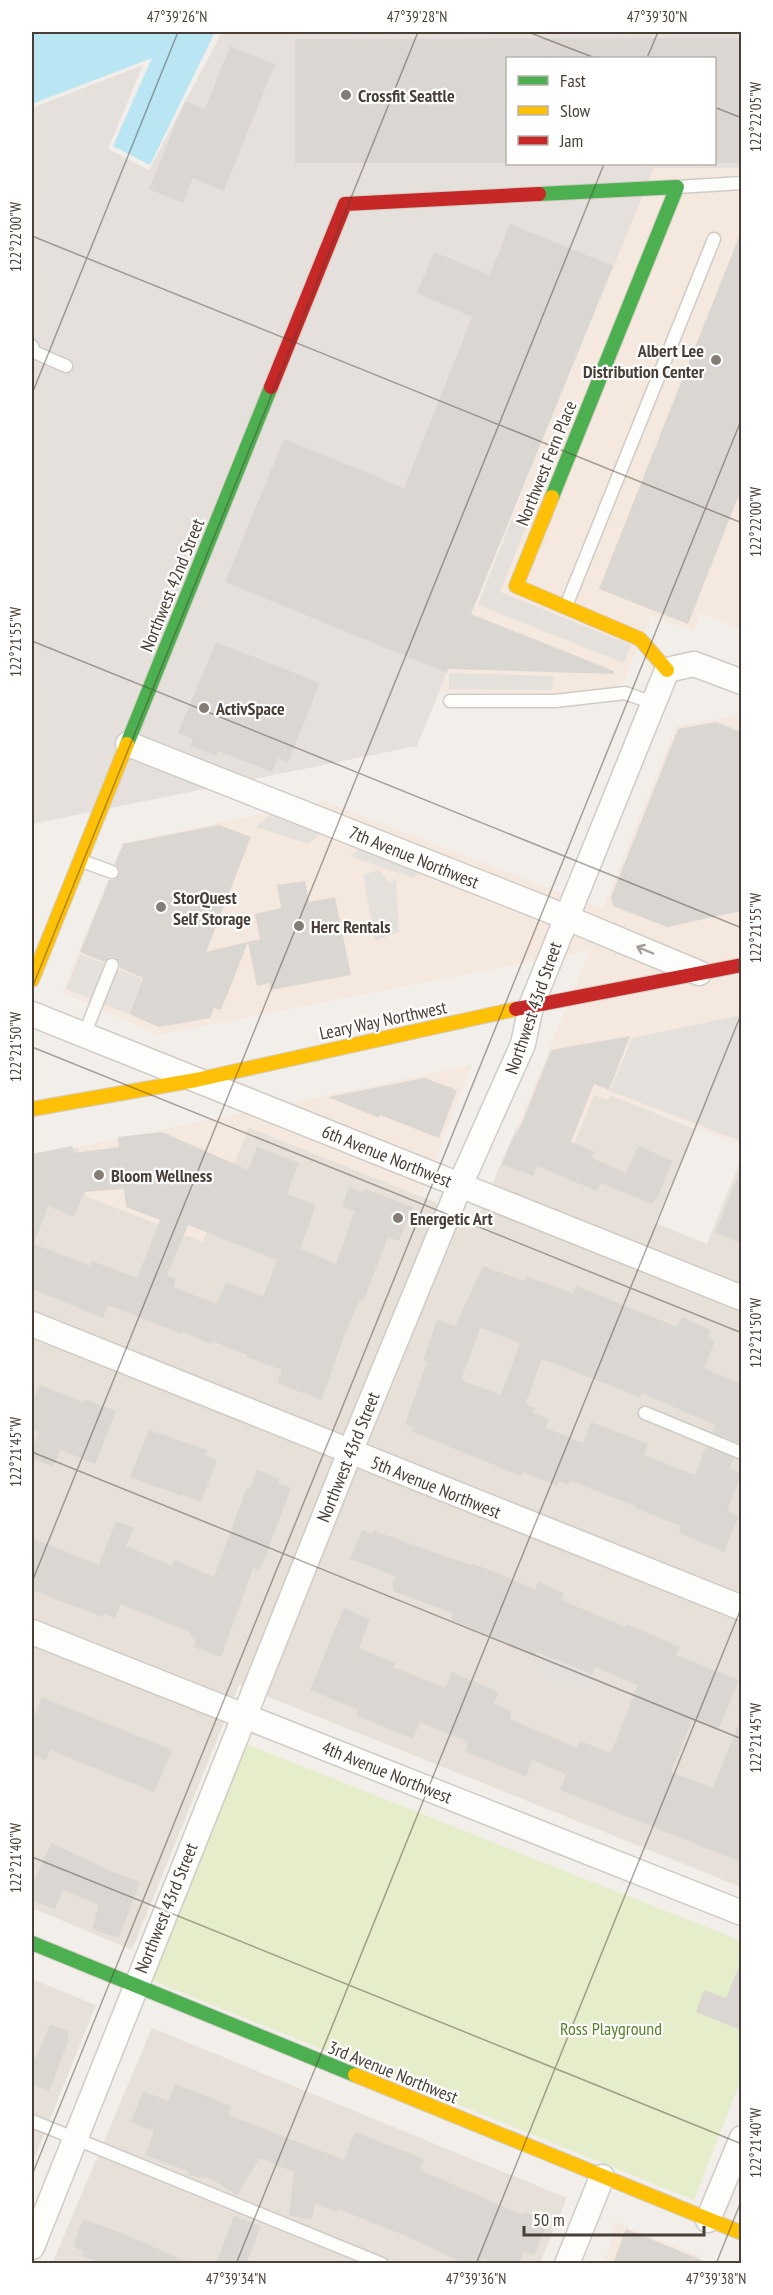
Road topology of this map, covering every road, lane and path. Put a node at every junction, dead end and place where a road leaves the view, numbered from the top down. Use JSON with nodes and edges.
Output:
{"nodes":[{"id":1,"x":741,"y":183,"type":"edge"},
{"id":2,"x":677,"y":187,"type":"junction"},
{"id":3,"x":714,"y":240,"type":"dead end"},
{"id":4,"x":32,"y":346,"type":"edge"},
{"id":5,"x":66,"y":366,"type":"dead end"},
{"id":6,"x":565,"y":607,"type":"junction"},
{"id":7,"x":667,"y":669,"type":"junction"},
{"id":8,"x":741,"y":682,"type":"edge"},
{"id":9,"x":450,"y":701,"type":"dead end"},
{"id":10,"x":653,"y":703,"type":"junction"},
{"id":11,"x":128,"y":744,"type":"junction"},
{"id":12,"x":80,"y":860,"type":"junction"},
{"id":13,"x":112,"y":872,"type":"dead end"},
{"id":14,"x":566,"y":917,"type":"junction"},
{"id":15,"x":112,"y":965,"type":"dead end"},
{"id":16,"x":741,"y":965,"type":"edge"},
{"id":17,"x":699,"y":973,"type":"junction"},
{"id":18,"x":32,"y":980,"type":"edge"},
{"id":19,"x":531,"y":1006,"type":"junction"},
{"id":20,"x":32,"y":1014,"type":"edge"},
{"id":21,"x":84,"y":1035,"type":"junction"},
{"id":22,"x":196,"y":1080,"type":"junction"},
{"id":23,"x":32,"y":1109,"type":"edge"},
{"id":24,"x":460,"y":1185,"type":"junction"},
{"id":25,"x":741,"y":1298,"type":"edge"},
{"id":26,"x":32,"y":1324,"type":"edge"},
{"id":27,"x":645,"y":1413,"type":"dead end"},
{"id":28,"x":350,"y":1452,"type":"junction"},
{"id":29,"x":741,"y":1453,"type":"edge"},
{"id":30,"x":741,"y":1608,"type":"edge"},
{"id":31,"x":32,"y":1632,"type":"edge"},
{"id":32,"x":243,"y":1715,"type":"junction"},
{"id":33,"x":741,"y":1913,"type":"edge"},
{"id":34,"x":32,"y":1943,"type":"edge"},
{"id":35,"x":136,"y":1985,"type":"junction"},
{"id":36,"x":32,"y":2121,"type":"edge"},
{"id":37,"x":74,"y":2137,"type":"junction"},
{"id":38,"x":741,"y":2138,"type":"edge"},
{"id":39,"x":602,"y":2177,"type":"junction"},
{"id":40,"x":708,"y":2220,"type":"junction"},
{"id":41,"x":741,"y":2233,"type":"edge"},
{"id":42,"x":32,"y":2247,"type":"edge"},
{"id":43,"x":382,"y":2264,"type":"edge"},
{"id":44,"x":567,"y":2264,"type":"edge"}],
"edges":[{"from":1,"to":2,"type":"lane"},
{"from":2,"to":6,"type":"street","name":"Northwest Fern Place"},
{"from":2,"to":11,"type":"street","name":"Northwest 42nd Street"},
{"from":3,"to":6,"type":"lane"},
{"from":4,"to":5,"type":"lane"},
{"from":6,"to":7,"type":"street"},
{"from":7,"to":8,"type":"street"},
{"from":7,"to":10,"type":"street","name":"Northwest 43rd Street"},
{"from":9,"to":10,"type":"lane"},
{"from":10,"to":14,"type":"street","name":"Northwest 43rd Street"},
{"from":11,"to":12,"type":"street","name":"Northwest 42nd Street"},
{"from":11,"to":14,"type":"street","name":"7th Avenue Northwest"},
{"from":12,"to":13,"type":"lane"},
{"from":12,"to":18,"type":"street","name":"Northwest 42nd Street"},
{"from":17,"to":14,"type":"street","name":"7th Avenue Northwest","one_way":true},
{"from":14,"to":19,"type":"street","name":"Northwest 43rd Street"},
{"from":15,"to":21,"type":"lane"},
{"from":16,"to":17,"type":"street","name":"Leary Way Northwest"},
{"from":17,"to":19,"type":"street","name":"Leary Way Northwest"},
{"from":19,"to":22,"type":"street","name":"Leary Way Northwest"},
{"from":19,"to":24,"type":"street","name":"Northwest 43rd Street"},
{"from":20,"to":21,"type":"street","name":"6th Avenue Northwest"},
{"from":21,"to":22,"type":"street","name":"6th Avenue Northwest"},
{"from":22,"to":23,"type":"street","name":"Leary Way Northwest"},
{"from":22,"to":24,"type":"street","name":"6th Avenue Northwest"},
{"from":24,"to":25,"type":"street","name":"6th Avenue Northwest"},
{"from":24,"to":28,"type":"street","name":"Northwest 43rd Street"},
{"from":26,"to":28,"type":"street","name":"5th Avenue Northwest"},
{"from":27,"to":29,"type":"lane"},
{"from":28,"to":30,"type":"street","name":"5th Avenue Northwest"},
{"from":28,"to":32,"type":"street","name":"Northwest 43rd Street"},
{"from":31,"to":32,"type":"street","name":"4th Avenue Northwest"},
{"from":32,"to":33,"type":"street","name":"4th Avenue Northwest"},
{"from":32,"to":35,"type":"street","name":"Northwest 43rd Street"},
{"from":34,"to":35,"type":"street","name":"3rd Avenue Northwest"},
{"from":35,"to":37,"type":"street","name":"Northwest 43rd Street"},
{"from":35,"to":39,"type":"street","name":"3rd Avenue Northwest"},
{"from":36,"to":37,"type":"lane"},
{"from":37,"to":42,"type":"street","name":"Northwest 43rd Street"},
{"from":37,"to":43,"type":"lane"},
{"from":38,"to":40,"type":"street"},
{"from":39,"to":40,"type":"street","name":"3rd Avenue Northwest"},
{"from":39,"to":44,"type":"street"},
{"from":40,"to":41,"type":"street","name":"3rd Avenue Northwest"}]}
